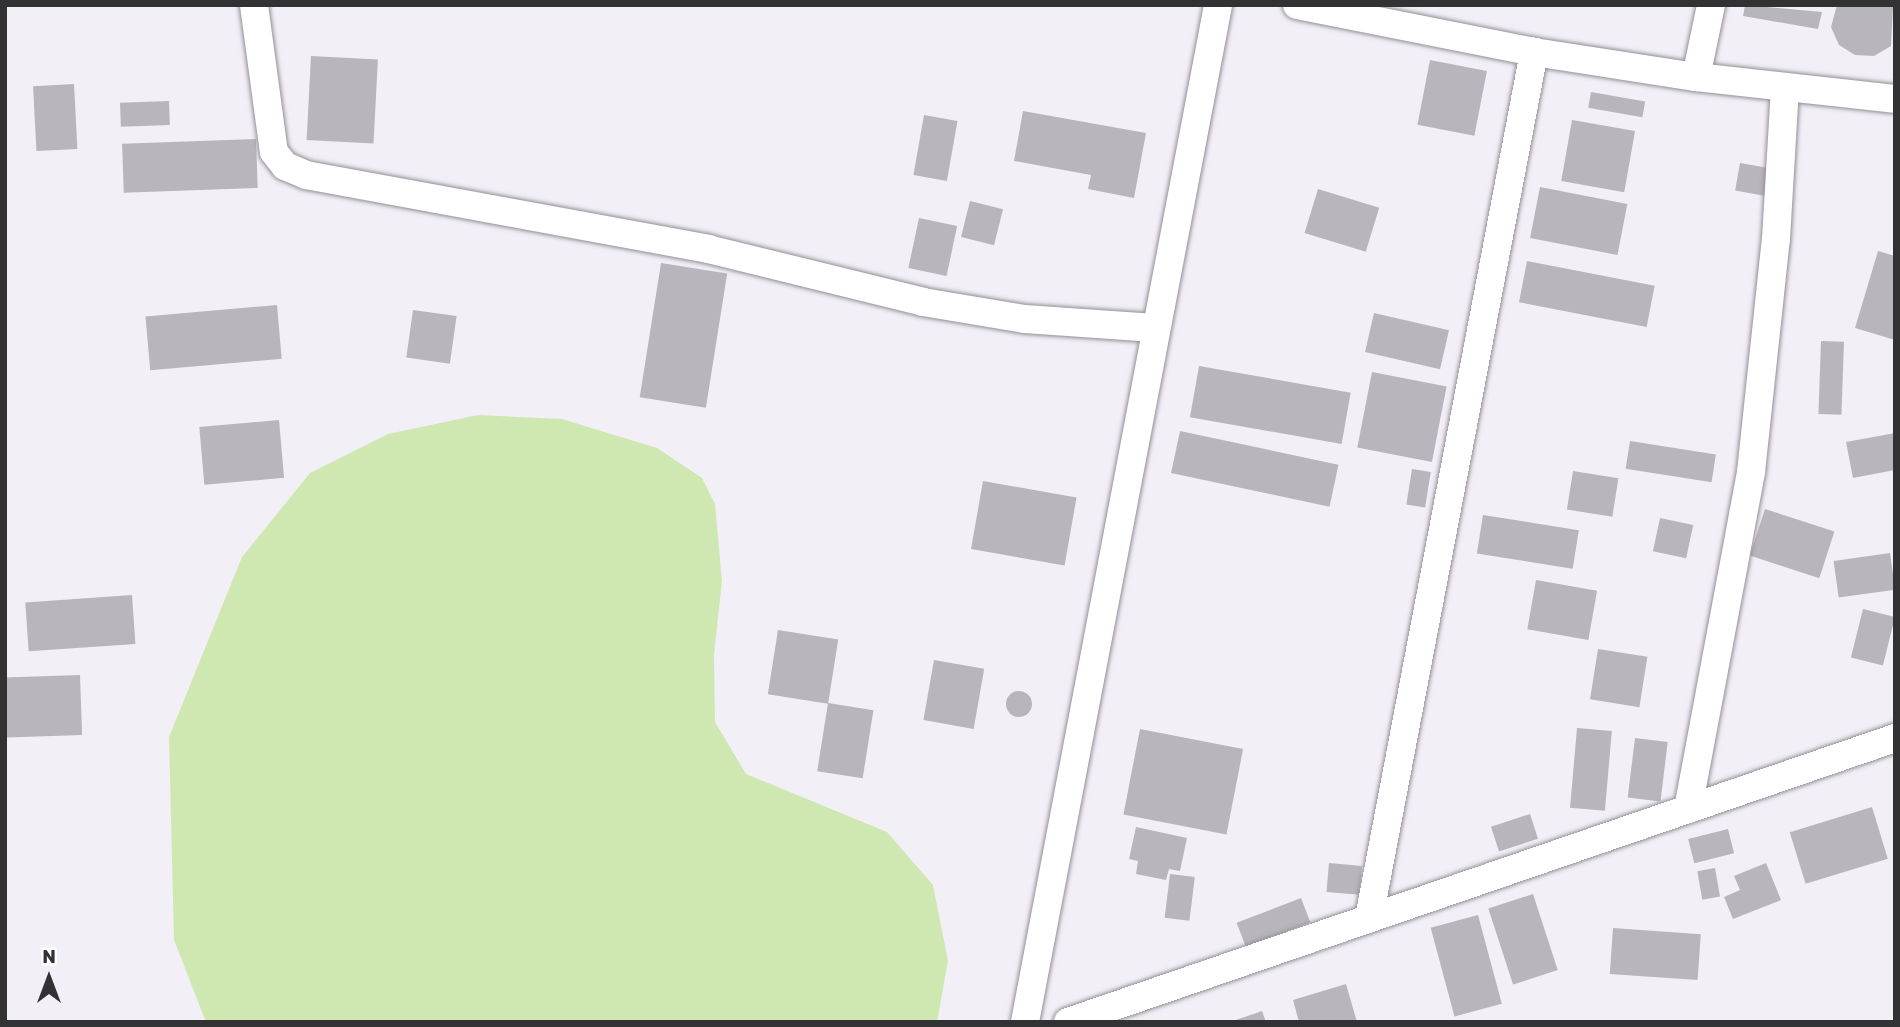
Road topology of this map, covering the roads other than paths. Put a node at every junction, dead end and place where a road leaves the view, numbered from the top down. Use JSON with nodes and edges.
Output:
{"nodes":[{"id":1,"x":254,"y":5,"type":"edge"},
{"id":2,"x":1218,"y":5,"type":"edge"},
{"id":3,"x":1297,"y":5,"type":"edge"},
{"id":4,"x":1711,"y":5,"type":"edge"},
{"id":5,"x":1534,"y":52,"type":"junction"},
{"id":6,"x":1696,"y":77,"type":"junction"},
{"id":7,"x":1785,"y":88,"type":"junction"},
{"id":8,"x":1895,"y":99,"type":"edge"},
{"id":9,"x":1155,"y":328,"type":"junction"},
{"id":10,"x":1895,"y":737,"type":"edge"},
{"id":11,"x":1688,"y":808,"type":"junction"},
{"id":12,"x":1368,"y":918,"type":"junction"},
{"id":13,"x":1025,"y":1022,"type":"edge"},
{"id":14,"x":1068,"y":1022,"type":"edge"}],
"edges":[{"from":1,"to":9,"type":"street"},
{"from":2,"to":9,"type":"street"},
{"from":3,"to":5,"type":"street"},
{"from":4,"to":6,"type":"street"},
{"from":5,"to":6,"type":"street"},
{"from":5,"to":12,"type":"street"},
{"from":6,"to":7,"type":"street"},
{"from":7,"to":8,"type":"street"},
{"from":7,"to":11,"type":"street"},
{"from":9,"to":13,"type":"street"},
{"from":10,"to":11,"type":"street"},
{"from":11,"to":12,"type":"street"},
{"from":12,"to":14,"type":"street"}]}
